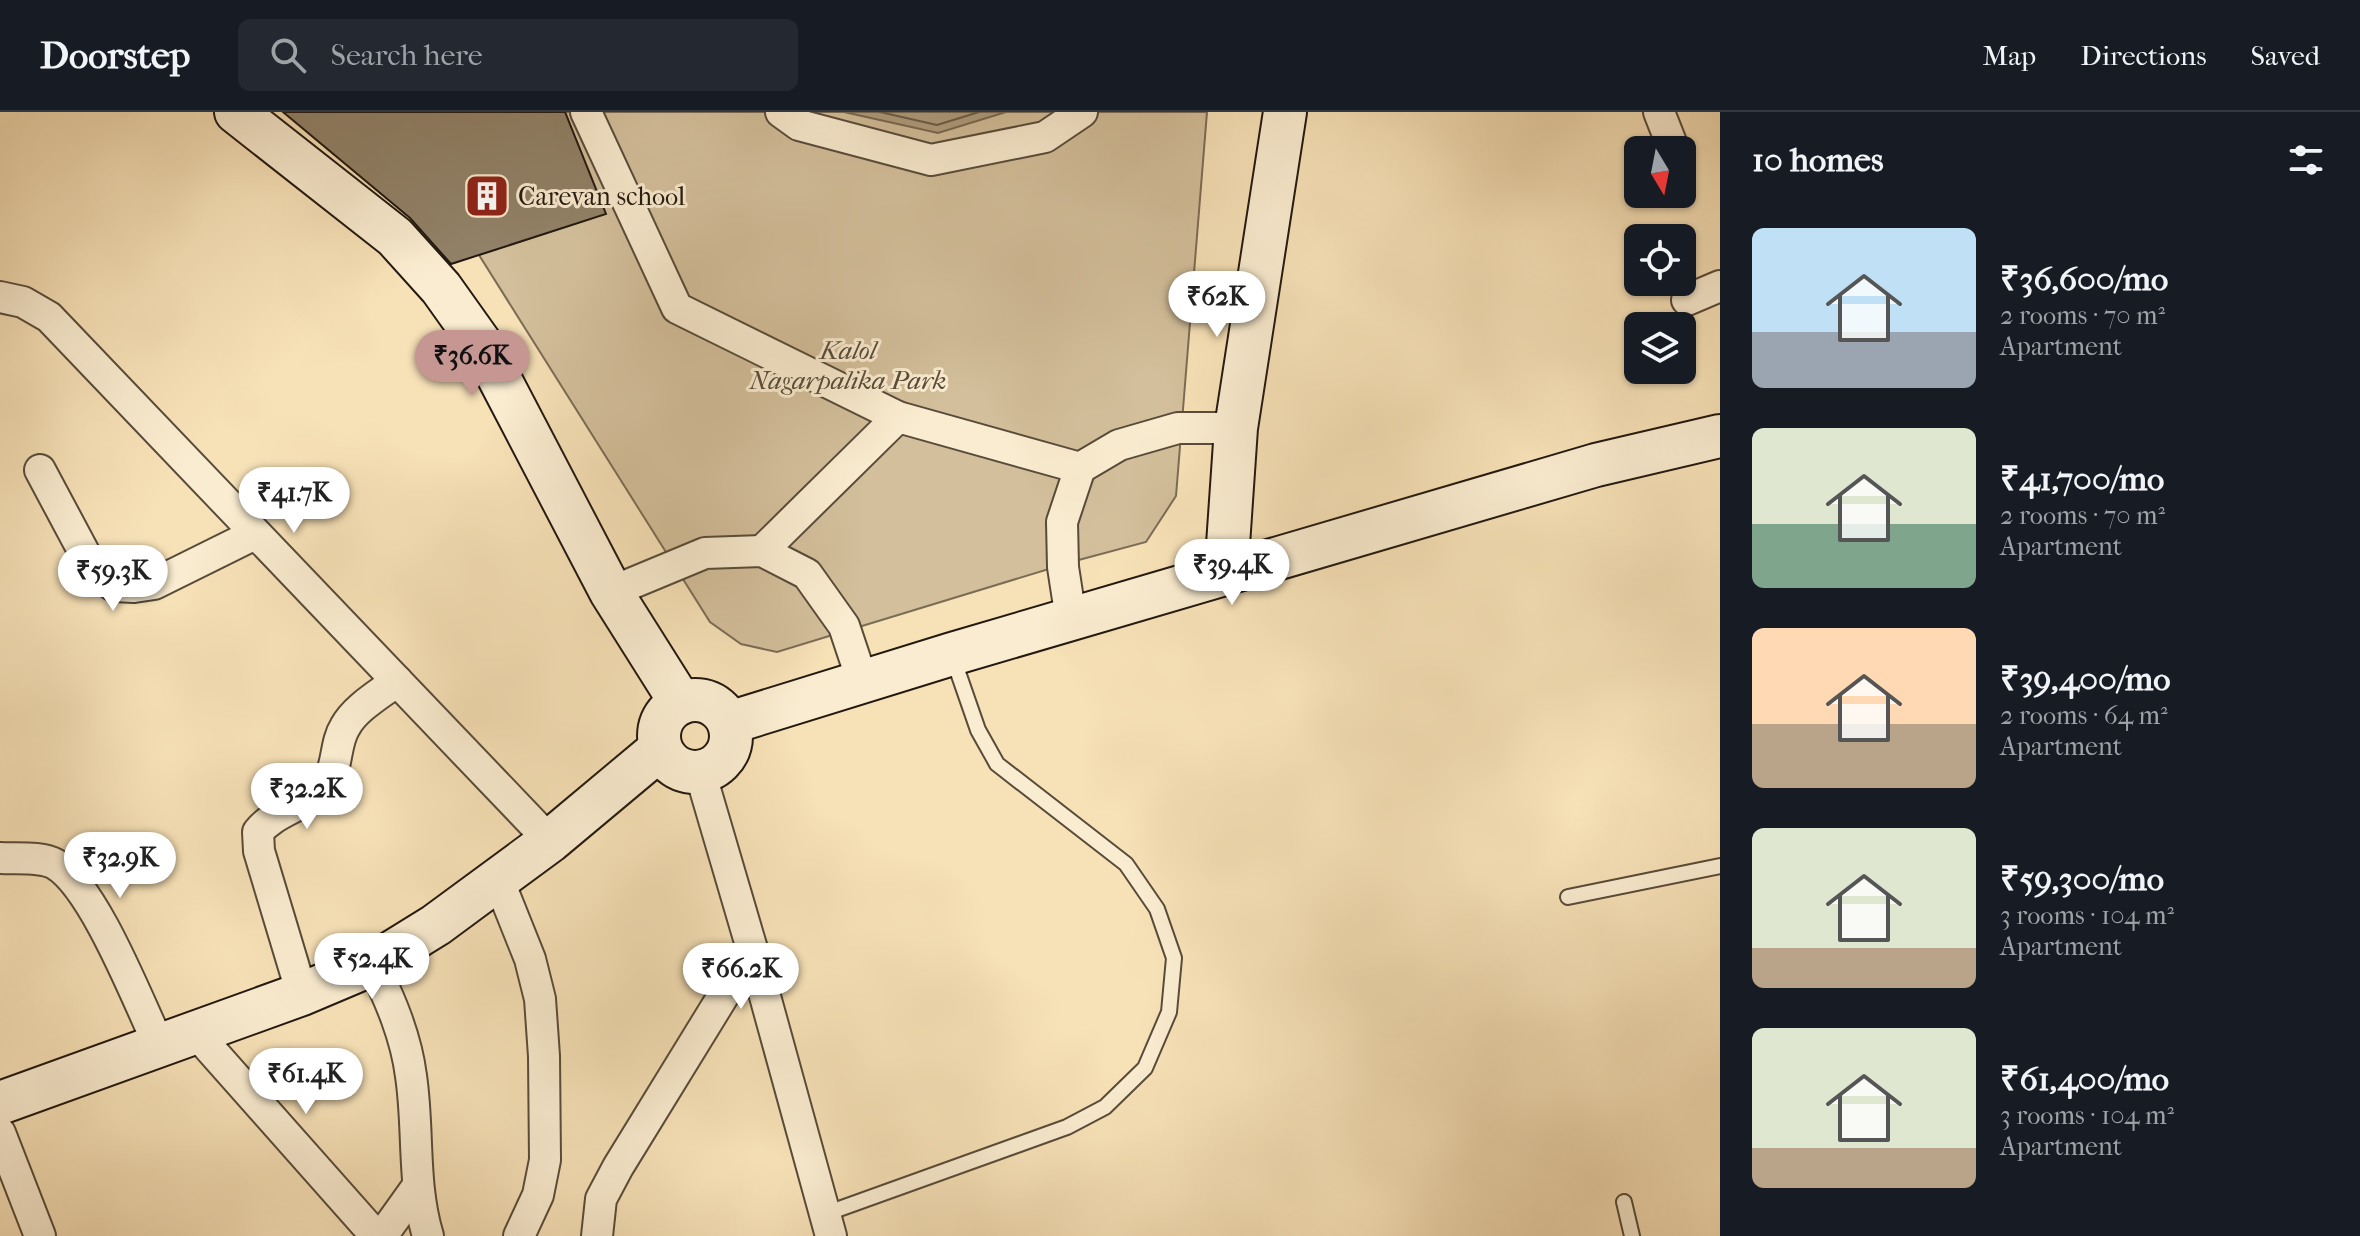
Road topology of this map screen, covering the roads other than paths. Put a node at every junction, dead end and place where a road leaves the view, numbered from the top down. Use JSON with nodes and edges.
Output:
{"nodes":[{"id":1,"x":236,"y":112,"type":"edge"},
{"id":2,"x":586,"y":112,"type":"edge"},
{"id":3,"x":781,"y":112,"type":"edge"},
{"id":4,"x":1082,"y":112,"type":"edge"},
{"id":5,"x":1285,"y":112,"type":"edge"},
{"id":6,"x":1659,"y":112,"type":"edge"},
{"id":7,"x":1668,"y":136,"type":"edge"},
{"id":8,"x":1720,"y":286,"type":"edge"},
{"id":9,"x":0,"y":297,"type":"edge"},
{"id":10,"x":1687,"y":300,"type":"dead end"},
{"id":11,"x":898,"y":417,"type":"junction"},
{"id":12,"x":1236,"y":428,"type":"junction"},
{"id":13,"x":1720,"y":436,"type":"edge"},
{"id":14,"x":1080,"y":468,"type":"junction"},
{"id":15,"x":40,"y":470,"type":"dead end"},
{"id":16,"x":255,"y":534,"type":"junction"},
{"id":17,"x":762,"y":551,"type":"junction"},
{"id":18,"x":1226,"y":574,"type":"junction"},
{"id":19,"x":611,"y":592,"type":"junction"},
{"id":20,"x":1071,"y":619,"type":"junction"},
{"id":21,"x":952,"y":654,"type":"junction"},
{"id":22,"x":397,"y":681,"type":"junction"},
{"id":23,"x":863,"y":683,"type":"junction"},
{"id":24,"x":681,"y":703,"type":"junction"},
{"id":25,"x":729,"y":723,"type":"junction"},
{"id":26,"x":660,"y":749,"type":"junction"},
{"id":27,"x":700,"y":772,"type":"junction"},
{"id":28,"x":550,"y":841,"type":"junction"},
{"id":29,"x":0,"y":858,"type":"edge"},
{"id":30,"x":1720,"y":866,"type":"edge"},
{"id":31,"x":498,"y":879,"type":"junction"},
{"id":32,"x":1568,"y":897,"type":"dead end"},
{"id":33,"x":752,"y":949,"type":"junction"},
{"id":34,"x":373,"y":964,"type":"junction"},
{"id":35,"x":302,"y":994,"type":"junction"},
{"id":36,"x":178,"y":1039,"type":"junction"},
{"id":37,"x":0,"y":1103,"type":"edge"},
{"id":38,"x":0,"y":1133,"type":"edge"},
{"id":39,"x":417,"y":1187,"type":"junction"},
{"id":40,"x":1624,"y":1202,"type":"dead end"},
{"id":41,"x":828,"y":1225,"type":"edge"},
{"id":42,"x":40,"y":1236,"type":"edge"},
{"id":43,"x":376,"y":1236,"type":"edge"},
{"id":44,"x":382,"y":1236,"type":"edge"},
{"id":45,"x":428,"y":1236,"type":"edge"},
{"id":46,"x":519,"y":1236,"type":"edge"},
{"id":47,"x":597,"y":1236,"type":"edge"},
{"id":48,"x":1632,"y":1236,"type":"edge"}],
"edges":[{"from":1,"to":19,"type":"street"},
{"from":2,"to":11,"type":"street"},
{"from":3,"to":4,"type":"street"},
{"from":5,"to":12,"type":"street"},
{"from":6,"to":7,"type":"street"},
{"from":8,"to":10,"type":"street"},
{"from":9,"to":16,"type":"street"},
{"from":11,"to":14,"type":"street"},
{"from":11,"to":17,"type":"street"},
{"from":12,"to":14,"type":"street"},
{"from":12,"to":18,"type":"street"},
{"from":13,"to":18,"type":"street"},
{"from":14,"to":20,"type":"street"},
{"from":15,"to":16,"type":"street"},
{"from":16,"to":22,"type":"street"},
{"from":17,"to":19,"type":"street"},
{"from":17,"to":23,"type":"street"},
{"from":18,"to":20,"type":"street"},
{"from":19,"to":24,"type":"street"},
{"from":20,"to":21,"type":"street"},
{"from":21,"to":23,"type":"street"},
{"from":21,"to":41,"type":"lane"},
{"from":22,"to":28,"type":"street"},
{"from":22,"to":35,"type":"street"},
{"from":23,"to":25,"type":"street"},
{"from":24,"to":25,"type":"street"},
{"from":24,"to":26,"type":"street"},
{"from":25,"to":27,"type":"street"},
{"from":26,"to":27,"type":"street"},
{"from":26,"to":28,"type":"street"},
{"from":27,"to":33,"type":"street"},
{"from":28,"to":31,"type":"street"},
{"from":29,"to":36,"type":"street"},
{"from":30,"to":32,"type":"lane"},
{"from":31,"to":34,"type":"street"},
{"from":31,"to":46,"type":"street"},
{"from":33,"to":41,"type":"street"},
{"from":33,"to":47,"type":"street"},
{"from":34,"to":35,"type":"street"},
{"from":34,"to":39,"type":"street"},
{"from":35,"to":36,"type":"street"},
{"from":36,"to":37,"type":"street"},
{"from":36,"to":43,"type":"street"},
{"from":38,"to":42,"type":"street"},
{"from":39,"to":44,"type":"street"},
{"from":39,"to":45,"type":"street"},
{"from":40,"to":48,"type":"lane"}]}
